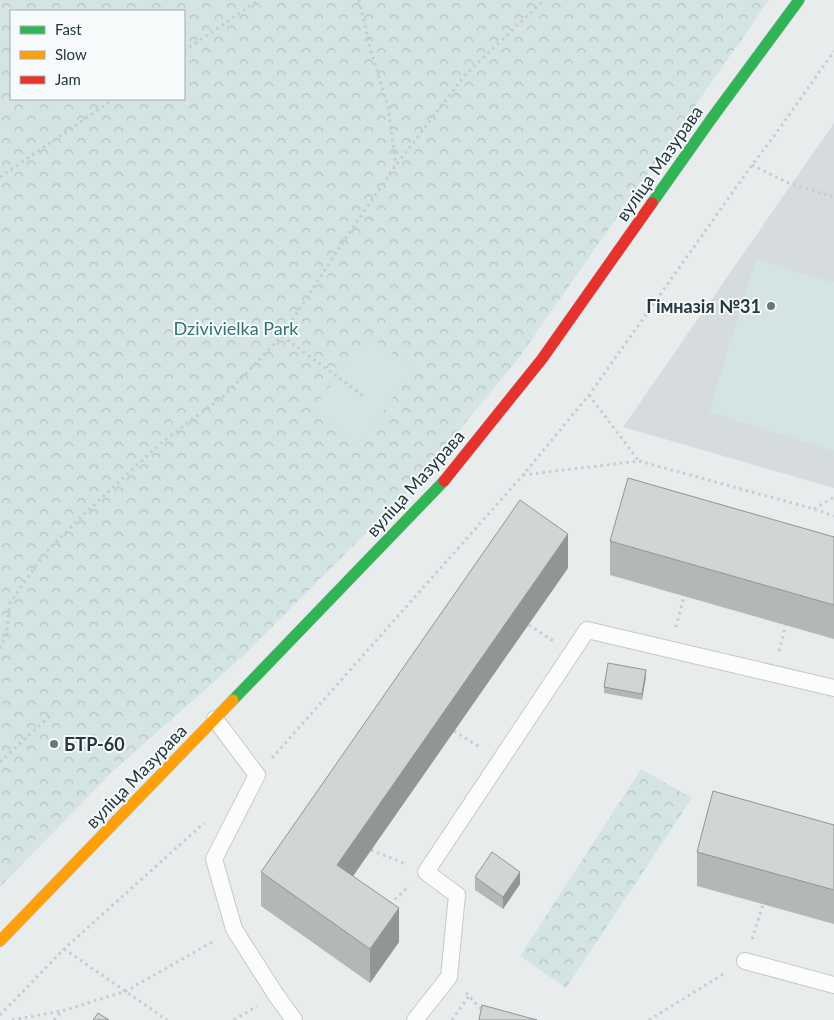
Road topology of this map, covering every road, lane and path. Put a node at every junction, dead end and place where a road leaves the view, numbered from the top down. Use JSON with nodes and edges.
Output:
{"nodes":[{"id":1,"x":259,"y":0,"type":"edge"},
{"id":2,"x":359,"y":0,"type":"edge"},
{"id":3,"x":544,"y":0,"type":"edge"},
{"id":4,"x":799,"y":0,"type":"edge"},
{"id":5,"x":185,"y":50,"type":"edge"},
{"id":6,"x":834,"y":51,"type":"edge"},
{"id":7,"x":113,"y":100,"type":"edge"},
{"id":8,"x":396,"y":165,"type":"junction"},
{"id":9,"x":752,"y":165,"type":"junction"},
{"id":10,"x":0,"y":177,"type":"edge"},
{"id":11,"x":834,"y":197,"type":"edge"},
{"id":12,"x":282,"y":336,"type":"junction"},
{"id":13,"x":589,"y":395,"type":"junction"},
{"id":14,"x":365,"y":397,"type":"dead end"},
{"id":15,"x":639,"y":461,"type":"junction"},
{"id":16,"x":523,"y":475,"type":"junction"},
{"id":17,"x":834,"y":497,"type":"edge"},
{"id":18,"x":814,"y":509,"type":"junction"},
{"id":19,"x":834,"y":516,"type":"edge"},
{"id":20,"x":684,"y":596,"type":"edge"},
{"id":21,"x":0,"y":648,"type":"edge"},
{"id":22,"x":670,"y":649,"type":"junction"},
{"id":23,"x":834,"y":688,"type":"edge"},
{"id":24,"x":53,"y":713,"type":"dead end"},
{"id":25,"x":215,"y":719,"type":"junction"},
{"id":26,"x":454,"y":731,"type":"edge"},
{"id":27,"x":500,"y":760,"type":"junction"},
{"id":28,"x":0,"y":762,"type":"edge"},
{"id":29,"x":257,"y":775,"type":"junction"},
{"id":30,"x":205,"y":822,"type":"dead end"},
{"id":31,"x":371,"y":850,"type":"edge"},
{"id":32,"x":426,"y":872,"type":"junction"},
{"id":33,"x":763,"y":905,"type":"edge"},
{"id":34,"x":384,"y":909,"type":"edge"},
{"id":35,"x":234,"y":930,"type":"junction"},
{"id":36,"x":0,"y":941,"type":"edge"},
{"id":37,"x":64,"y":949,"type":"junction"},
{"id":38,"x":745,"y":961,"type":"junction"},
{"id":39,"x":449,"y":977,"type":"junction"},
{"id":40,"x":834,"y":985,"type":"edge"},
{"id":41,"x":126,"y":991,"type":"junction"},
{"id":42,"x":469,"y":996,"type":"junction"},
{"id":43,"x":62,"y":1010,"type":"junction"},
{"id":44,"x":491,"y":1012,"type":"edge"},
{"id":45,"x":0,"y":1015,"type":"edge"},
{"id":46,"x":12,"y":1020,"type":"edge"},
{"id":47,"x":54,"y":1020,"type":"edge"},
{"id":48,"x":167,"y":1020,"type":"edge"},
{"id":49,"x":294,"y":1020,"type":"edge"},
{"id":50,"x":415,"y":1020,"type":"edge"},
{"id":51,"x":452,"y":1020,"type":"edge"},
{"id":52,"x":649,"y":1020,"type":"edge"}],
"edges":[{"from":1,"to":5,"type":"path"},
{"from":2,"to":8,"type":"path"},
{"from":3,"to":8,"type":"path"},
{"from":4,"to":25,"type":"main road","name":"вуліца Мазурава"},
{"from":6,"to":9,"type":"path"},
{"from":7,"to":10,"type":"path"},
{"from":8,"to":12,"type":"path"},
{"from":9,"to":11,"type":"path"},
{"from":9,"to":13,"type":"path"},
{"from":12,"to":14,"type":"path"},
{"from":12,"to":21,"type":"path"},
{"from":13,"to":15,"type":"path"},
{"from":13,"to":16,"type":"path"},
{"from":15,"to":16,"type":"path"},
{"from":15,"to":18,"type":"path"},
{"from":16,"to":29,"type":"path"},
{"from":17,"to":18,"type":"path"},
{"from":18,"to":19,"type":"path"},
{"from":20,"to":22,"type":"path"},
{"from":22,"to":23,"type":"lane"},
{"from":22,"to":27,"type":"lane"},
{"from":24,"to":28,"type":"path"},
{"from":25,"to":29,"type":"lane"},
{"from":25,"to":36,"type":"main road","name":"вуліца Мазурава"},
{"from":26,"to":27,"type":"path"},
{"from":27,"to":32,"type":"lane"},
{"from":29,"to":35,"type":"lane"},
{"from":30,"to":37,"type":"path"},
{"from":31,"to":32,"type":"path"},
{"from":32,"to":34,"type":"path"},
{"from":32,"to":39,"type":"lane"},
{"from":33,"to":38,"type":"path"},
{"from":35,"to":41,"type":"path"},
{"from":35,"to":49,"type":"lane"},
{"from":37,"to":41,"type":"path"},
{"from":37,"to":45,"type":"path"},
{"from":38,"to":40,"type":"lane"},
{"from":38,"to":52,"type":"path"},
{"from":39,"to":42,"type":"path"},
{"from":39,"to":50,"type":"lane"},
{"from":41,"to":43,"type":"path"},
{"from":41,"to":48,"type":"path"},
{"from":42,"to":44,"type":"path"},
{"from":42,"to":51,"type":"path"},
{"from":43,"to":46,"type":"path"},
{"from":43,"to":47,"type":"path"}]}
